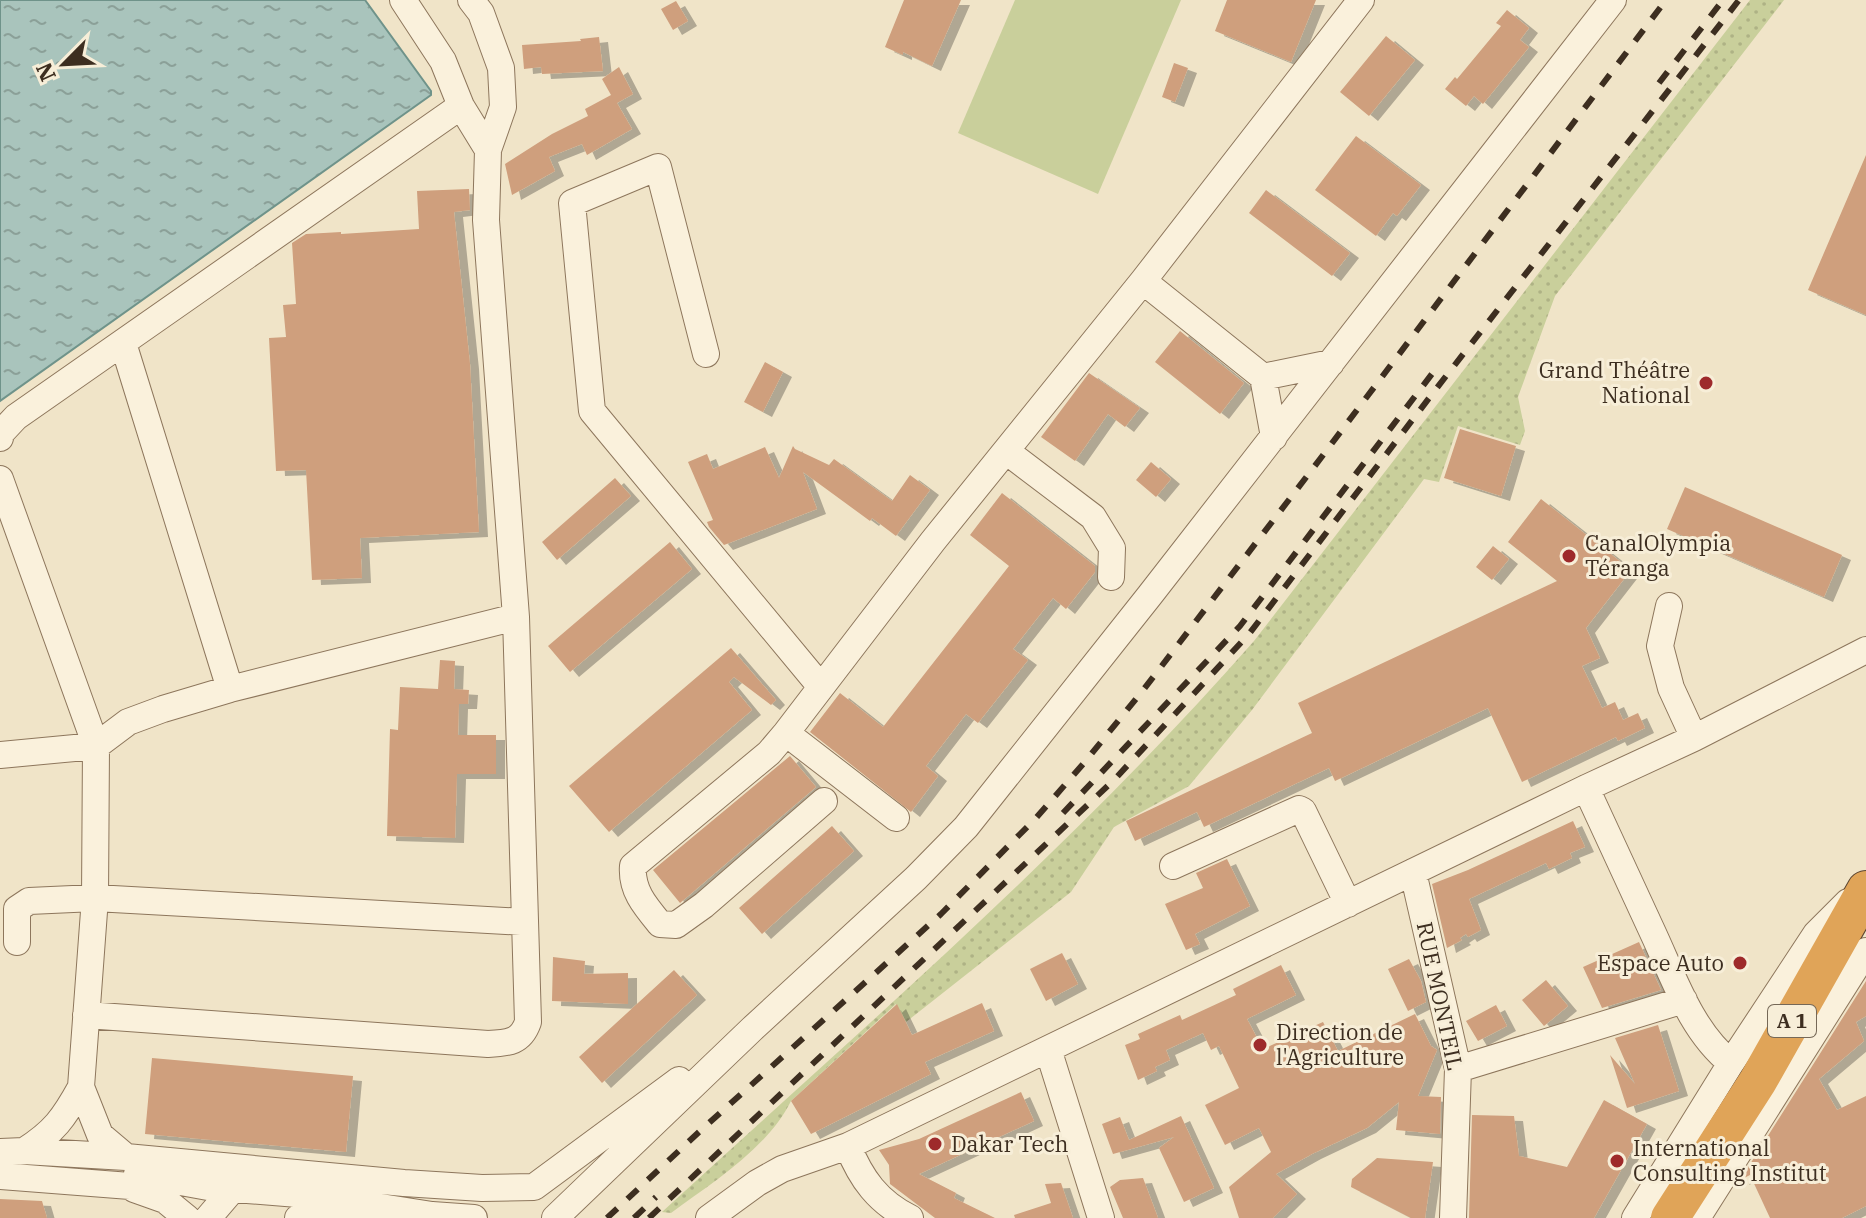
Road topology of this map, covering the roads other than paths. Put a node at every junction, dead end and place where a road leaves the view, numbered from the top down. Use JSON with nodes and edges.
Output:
{"nodes":[{"id":1,"x":403,"y":0,"type":"edge"},
{"id":2,"x":1361,"y":0,"type":"edge"},
{"id":3,"x":1613,"y":0,"type":"edge"},
{"id":4,"x":483,"y":4,"type":"edge"},
{"id":5,"x":461,"y":106,"type":"junction"},
{"id":6,"x":488,"y":150,"type":"junction"},
{"id":7,"x":1143,"y":281,"type":"junction"},
{"id":8,"x":123,"y":343,"type":"junction"},
{"id":9,"x":706,"y":354,"type":"dead end"},
{"id":10,"x":1331,"y":363,"type":"junction"},
{"id":11,"x":1263,"y":377,"type":"junction"},
{"id":12,"x":0,"y":435,"type":"edge"},
{"id":13,"x":1274,"y":437,"type":"junction"},
{"id":14,"x":1006,"y":451,"type":"junction"},
{"id":15,"x":0,"y":479,"type":"edge"},
{"id":16,"x":1111,"y":577,"type":"dead end"},
{"id":17,"x":1669,"y":606,"type":"dead end"},
{"id":18,"x":516,"y":617,"type":"junction"},
{"id":19,"x":1860,"y":657,"type":"edge"},
{"id":20,"x":821,"y":687,"type":"junction"},
{"id":21,"x":230,"y":689,"type":"junction"},
{"id":22,"x":786,"y":733,"type":"junction"},
{"id":23,"x":1694,"y":738,"type":"junction"},
{"id":24,"x":96,"y":746,"type":"junction"},
{"id":25,"x":0,"y":755,"type":"edge"},
{"id":26,"x":1586,"y":788,"type":"junction"},
{"id":27,"x":824,"y":801,"type":"dead end"},
{"id":28,"x":896,"y":818,"type":"dead end"},
{"id":29,"x":1173,"y":866,"type":"dead end"},
{"id":30,"x":1413,"y":872,"type":"junction"},
{"id":31,"x":1866,"y":888,"type":"edge"},
{"id":32,"x":95,"y":898,"type":"junction"},
{"id":33,"x":1348,"y":904,"type":"junction"},
{"id":34,"x":1866,"y":915,"type":"edge"},
{"id":35,"x":525,"y":922,"type":"junction"},
{"id":36,"x":17,"y":942,"type":"dead end"},
{"id":37,"x":1843,"y":952,"type":"edge"},
{"id":38,"x":1684,"y":1000,"type":"junction"},
{"id":39,"x":86,"y":1015,"type":"junction"},
{"id":40,"x":752,"y":1029,"type":"junction"},
{"id":41,"x":1048,"y":1049,"type":"junction"},
{"id":42,"x":1731,"y":1063,"type":"junction"},
{"id":43,"x":1458,"y":1069,"type":"junction"},
{"id":44,"x":81,"y":1087,"type":"junction"},
{"id":45,"x":848,"y":1146,"type":"junction"},
{"id":46,"x":8,"y":1153,"type":"edge"},
{"id":47,"x":126,"y":1157,"type":"junction"},
{"id":48,"x":0,"y":1176,"type":"edge"},
{"id":49,"x":127,"y":1187,"type":"junction"},
{"id":50,"x":534,"y":1187,"type":"junction"},
{"id":51,"x":220,"y":1189,"type":"junction"},
{"id":52,"x":1713,"y":1193,"type":"junction"},
{"id":53,"x":301,"y":1210,"type":"edge"},
{"id":54,"x":559,"y":1214,"type":"edge"},
{"id":55,"x":187,"y":1218,"type":"edge"},
{"id":56,"x":208,"y":1218,"type":"edge"},
{"id":57,"x":474,"y":1218,"type":"edge"},
{"id":58,"x":709,"y":1218,"type":"edge"},
{"id":59,"x":910,"y":1218,"type":"edge"},
{"id":60,"x":1101,"y":1218,"type":"edge"},
{"id":61,"x":1453,"y":1218,"type":"edge"},
{"id":62,"x":1635,"y":1218,"type":"edge"},
{"id":63,"x":1670,"y":1218,"type":"edge"},
{"id":64,"x":1697,"y":1218,"type":"edge"},
{"id":65,"x":1727,"y":1218,"type":"edge"}],
"edges":[{"from":1,"to":5,"type":"street"},
{"from":2,"to":7,"type":"street"},
{"from":3,"to":10,"type":"street"},
{"from":4,"to":6,"type":"street"},
{"from":5,"to":6,"type":"street"},
{"from":5,"to":8,"type":"street"},
{"from":6,"to":18,"type":"street"},
{"from":7,"to":11,"type":"street"},
{"from":7,"to":14,"type":"street"},
{"from":8,"to":12,"type":"street"},
{"from":8,"to":21,"type":"street"},
{"from":9,"to":20,"type":"street"},
{"from":10,"to":11,"type":"street"},
{"from":10,"to":13,"type":"street"},
{"from":11,"to":13,"type":"street"},
{"from":13,"to":40,"type":"street"},
{"from":14,"to":16,"type":"street"},
{"from":14,"to":20,"type":"street"},
{"from":15,"to":24,"type":"street"},
{"from":17,"to":23,"type":"street"},
{"from":18,"to":21,"type":"street"},
{"from":18,"to":35,"type":"street"},
{"from":19,"to":23,"type":"street"},
{"from":20,"to":22,"type":"street"},
{"from":21,"to":24,"type":"street"},
{"from":22,"to":27,"type":"street"},
{"from":22,"to":28,"type":"street"},
{"from":23,"to":26,"type":"street"},
{"from":24,"to":25,"type":"street"},
{"from":24,"to":32,"type":"street"},
{"from":26,"to":30,"type":"street"},
{"from":26,"to":38,"type":"street"},
{"from":29,"to":33,"type":"street"},
{"from":30,"to":33,"type":"street"},
{"from":30,"to":43,"type":"street","name":"RUE MONTEIL"},
{"from":31,"to":37,"type":"highway","number":"A 1"},
{"from":31,"to":42,"type":"street"},
{"from":32,"to":35,"type":"street"},
{"from":32,"to":36,"type":"street"},
{"from":32,"to":39,"type":"street"},
{"from":33,"to":41,"type":"street"},
{"from":34,"to":37,"type":"street"},
{"from":35,"to":39,"type":"street"},
{"from":37,"to":52,"type":"street"},
{"from":37,"to":63,"type":"highway","number":"A 1"},
{"from":38,"to":42,"type":"street"},
{"from":38,"to":43,"type":"street"},
{"from":39,"to":44,"type":"street"},
{"from":40,"to":50,"type":"street"},
{"from":40,"to":54,"type":"street"},
{"from":41,"to":45,"type":"street"},
{"from":41,"to":60,"type":"street"},
{"from":42,"to":62,"type":"street"},
{"from":43,"to":61,"type":"street","name":"RUE MONTEIL"},
{"from":44,"to":46,"type":"street"},
{"from":44,"to":47,"type":"street"},
{"from":45,"to":58,"type":"street"},
{"from":45,"to":59,"type":"street"},
{"from":46,"to":47,"type":"street"},
{"from":46,"to":51,"type":"street"},
{"from":47,"to":50,"type":"street"},
{"from":48,"to":49,"type":"street"},
{"from":49,"to":51,"type":"street"},
{"from":49,"to":55,"type":"street"},
{"from":50,"to":54,"type":"street"},
{"from":51,"to":53,"type":"street"},
{"from":51,"to":56,"type":"street"},
{"from":52,"to":64,"type":"street"},
{"from":52,"to":65,"type":"street"},
{"from":53,"to":57,"type":"street"}]}
